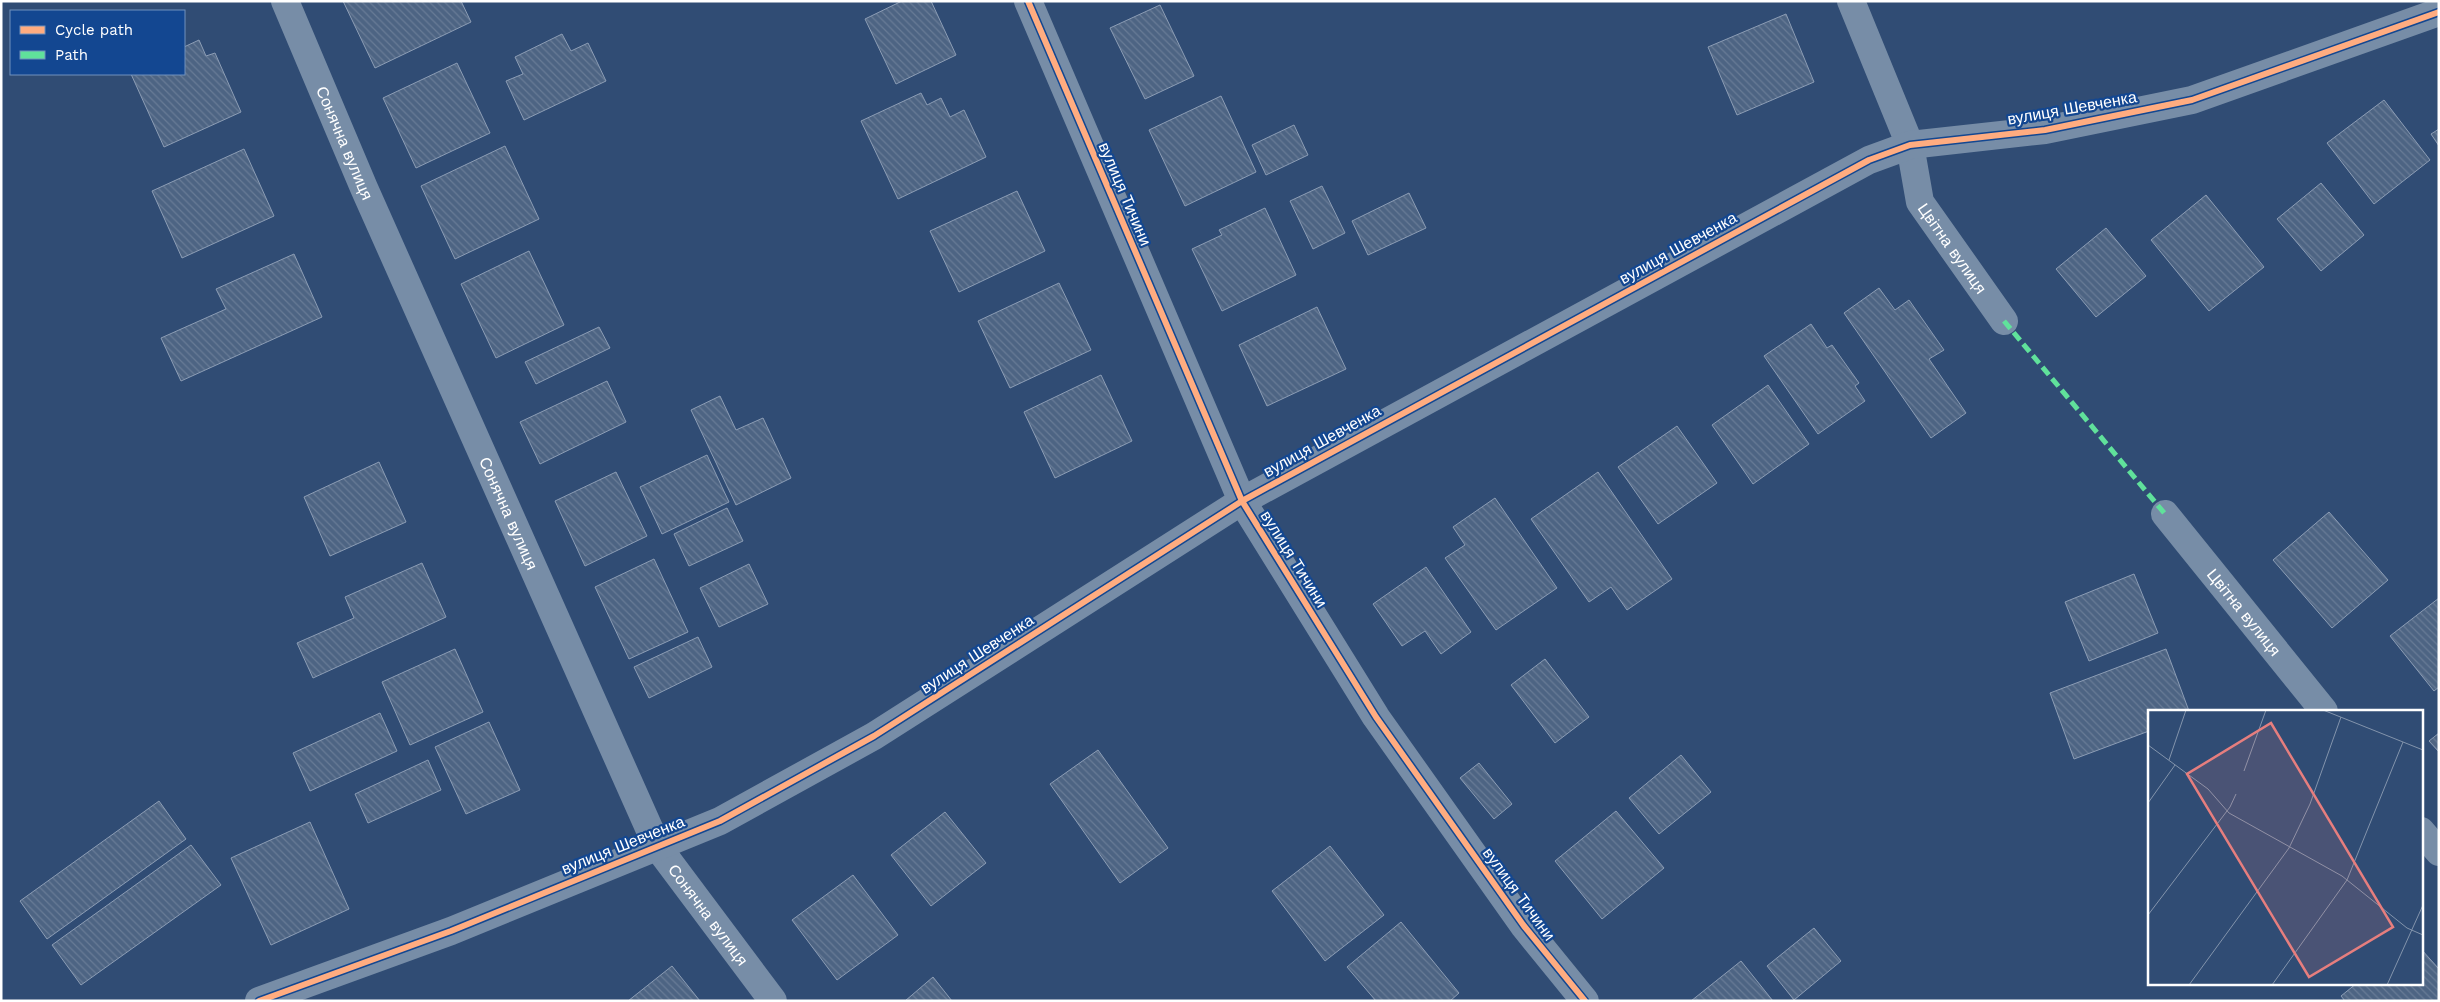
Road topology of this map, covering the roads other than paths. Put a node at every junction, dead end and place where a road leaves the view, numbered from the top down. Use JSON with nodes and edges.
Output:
{"nodes":[{"id":1,"x":284,"y":1,"type":"edge"},
{"id":2,"x":1028,"y":1,"type":"edge"},
{"id":3,"x":1851,"y":1,"type":"edge"},
{"id":4,"x":2439,"y":12,"type":"edge"},
{"id":5,"x":1910,"y":144,"type":"junction"},
{"id":6,"x":2004,"y":321,"type":"dead end"},
{"id":7,"x":1242,"y":501,"type":"junction"},
{"id":8,"x":2164,"y":514,"type":"dead end"},
{"id":9,"x":2323,"y":710,"type":"edge"},
{"id":10,"x":2422,"y":832,"type":"edge"},
{"id":11,"x":657,"y":846,"type":"junction"},
{"id":12,"x":2439,"y":852,"type":"edge"},
{"id":13,"x":259,"y":1001,"type":"edge"},
{"id":14,"x":773,"y":1001,"type":"edge"},
{"id":15,"x":1585,"y":1001,"type":"edge"}],
"edges":[{"from":1,"to":11,"type":"street","name":"Сонячна вулиця"},
{"from":2,"to":7,"type":"street","name":"вулиця Тичини"},
{"from":3,"to":5,"type":"street","name":"Цвітна вулиця"},
{"from":4,"to":5,"type":"street","name":"вулиця Шевченка"},
{"from":5,"to":6,"type":"street","name":"Цвітна вулиця"},
{"from":5,"to":7,"type":"street","name":"вулиця Шевченка"},
{"from":7,"to":11,"type":"street","name":"вулиця Шевченка"},
{"from":7,"to":15,"type":"street","name":"вулиця Тичини"},
{"from":8,"to":9,"type":"street","name":"Цвітна вулиця"},
{"from":10,"to":12,"type":"street"},
{"from":11,"to":13,"type":"street","name":"вулиця Шевченка"},
{"from":11,"to":14,"type":"street","name":"Сонячна вулиця"}]}
